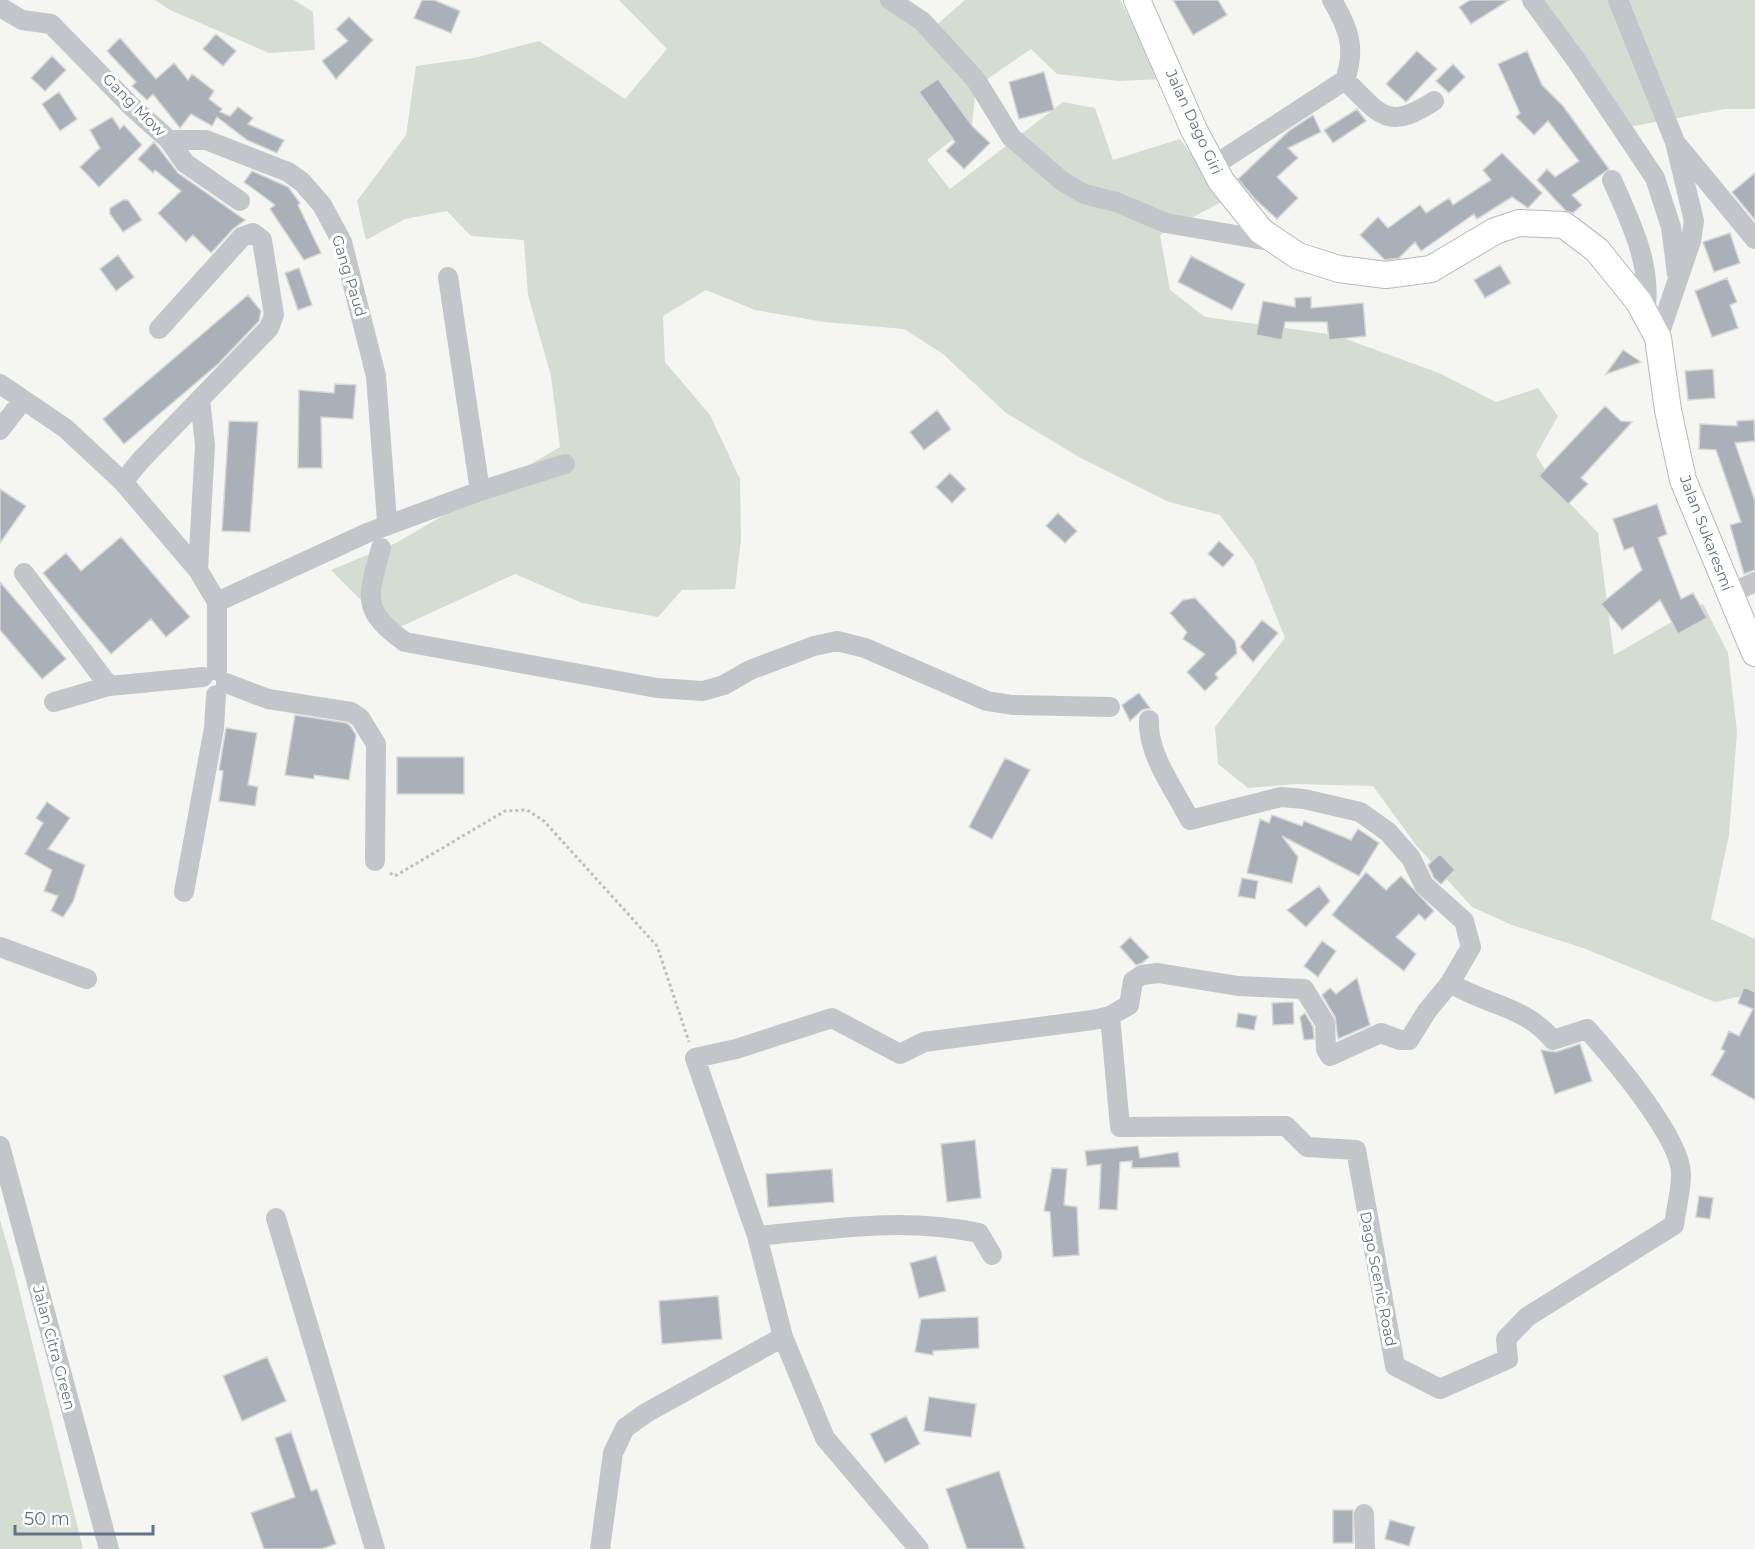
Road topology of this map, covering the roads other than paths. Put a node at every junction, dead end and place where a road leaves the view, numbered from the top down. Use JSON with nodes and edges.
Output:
{"nodes":[{"id":1,"x":890,"y":0,"type":"edge"},
{"id":2,"x":1137,"y":0,"type":"edge"},
{"id":3,"x":1332,"y":0,"type":"edge"},
{"id":4,"x":1532,"y":0,"type":"edge"},
{"id":5,"x":1618,"y":0,"type":"edge"},
{"id":6,"x":8,"y":12,"type":"edge"},
{"id":7,"x":1346,"y":80,"type":"junction"},
{"id":8,"x":1434,"y":102,"type":"dead end"},
{"id":9,"x":169,"y":140,"type":"junction"},
{"id":10,"x":1675,"y":142,"type":"junction"},
{"id":11,"x":1213,"y":166,"type":"junction"},
{"id":12,"x":1612,"y":180,"type":"dead end"},
{"id":13,"x":240,"y":201,"type":"dead end"},
{"id":14,"x":1755,"y":238,"type":"edge"},
{"id":15,"x":1279,"y":243,"type":"junction"},
{"id":16,"x":1677,"y":274,"type":"junction"},
{"id":17,"x":448,"y":277,"type":"dead end"},
{"id":18,"x":1645,"y":314,"type":"junction"},
{"id":19,"x":159,"y":329,"type":"dead end"},
{"id":20,"x":1658,"y":338,"type":"junction"},
{"id":21,"x":0,"y":384,"type":"edge"},
{"id":22,"x":201,"y":399,"type":"junction"},
{"id":23,"x":23,"y":400,"type":"junction"},
{"id":24,"x":0,"y":430,"type":"edge"},
{"id":25,"x":565,"y":464,"type":"dead end"},
{"id":26,"x":123,"y":482,"type":"junction"},
{"id":27,"x":480,"y":491,"type":"junction"},
{"id":28,"x":378,"y":527,"type":"junction"},
{"id":29,"x":381,"y":548,"type":"dead end"},
{"id":30,"x":198,"y":570,"type":"junction"},
{"id":31,"x":24,"y":573,"type":"dead end"},
{"id":32,"x":1755,"y":582,"type":"edge"},
{"id":33,"x":1730,"y":594,"type":"junction"},
{"id":34,"x":217,"y":602,"type":"junction"},
{"id":35,"x":1755,"y":653,"type":"edge"},
{"id":36,"x":215,"y":681,"type":"junction"},
{"id":37,"x":109,"y":686,"type":"junction"},
{"id":38,"x":54,"y":702,"type":"dead end"},
{"id":39,"x":1110,"y":707,"type":"dead end"},
{"id":40,"x":1149,"y":720,"type":"dead end"},
{"id":41,"x":375,"y":861,"type":"road end"},
{"id":42,"x":184,"y":892,"type":"dead end"},
{"id":43,"x":0,"y":947,"type":"edge"},
{"id":44,"x":87,"y":979,"type":"dead end"},
{"id":45,"x":1450,"y":984,"type":"junction"},
{"id":46,"x":1110,"y":1016,"type":"junction"},
{"id":47,"x":0,"y":1146,"type":"edge"},
{"id":48,"x":276,"y":1218,"type":"dead end"},
{"id":49,"x":757,"y":1236,"type":"junction"},
{"id":50,"x":992,"y":1255,"type":"dead end"},
{"id":51,"x":783,"y":1337,"type":"junction"},
{"id":52,"x":1364,"y":1514,"type":"dead end"},
{"id":53,"x":109,"y":1549,"type":"edge"},
{"id":54,"x":375,"y":1549,"type":"edge"},
{"id":55,"x":600,"y":1549,"type":"edge"},
{"id":56,"x":919,"y":1549,"type":"edge"},
{"id":57,"x":1365,"y":1549,"type":"edge"}],
"edges":[{"from":1,"to":15,"type":"street"},
{"from":2,"to":11,"type":"main road","name":"Jalan Dago Giri"},
{"from":3,"to":7,"type":"street"},
{"from":4,"to":16,"type":"street"},
{"from":5,"to":10,"type":"street"},
{"from":6,"to":9,"type":"street","name":"Gang Mow"},
{"from":7,"to":8,"type":"street"},
{"from":7,"to":11,"type":"street"},
{"from":9,"to":13,"type":"street","name":"Gang Mow"},
{"from":9,"to":28,"type":"street","name":"Gang Paud"},
{"from":10,"to":14,"type":"street"},
{"from":10,"to":16,"type":"street"},
{"from":11,"to":15,"type":"main road","name":"Jalan Dago Giri"},
{"from":12,"to":18,"type":"street"},
{"from":15,"to":18,"type":"main road","name":"Jalan Dago Giri"},
{"from":16,"to":20,"type":"street"},
{"from":17,"to":27,"type":"street"},
{"from":18,"to":20,"type":"main road","name":"Jalan Dago Giri"},
{"from":19,"to":22,"type":"street"},
{"from":20,"to":33,"type":"main road","name":"Jalan Sukaresmi"},
{"from":21,"to":23,"type":"street"},
{"from":22,"to":26,"type":"street"},
{"from":22,"to":30,"type":"street"},
{"from":23,"to":24,"type":"street"},
{"from":23,"to":26,"type":"street"},
{"from":25,"to":27,"type":"street"},
{"from":26,"to":30,"type":"street"},
{"from":27,"to":28,"type":"street"},
{"from":28,"to":34,"type":"street"},
{"from":29,"to":39,"type":"street"},
{"from":30,"to":34,"type":"street"},
{"from":31,"to":37,"type":"street"},
{"from":32,"to":33,"type":"street"},
{"from":33,"to":35,"type":"main road","name":"Jalan Sukaresmi"},
{"from":34,"to":36,"type":"street"},
{"from":36,"to":37,"type":"street"},
{"from":36,"to":41,"type":"street"},
{"from":36,"to":42,"type":"street"},
{"from":37,"to":38,"type":"street"},
{"from":40,"to":45,"type":"street"},
{"from":43,"to":44,"type":"street"},
{"from":45,"to":46,"type":"street"},
{"from":45,"to":46,"type":"street","name":"Dago Scenic Road"},
{"from":46,"to":49,"type":"street"},
{"from":47,"to":53,"type":"street","name":"Jalan Citra Green"},
{"from":48,"to":54,"type":"street"},
{"from":49,"to":50,"type":"street"},
{"from":49,"to":51,"type":"street"},
{"from":51,"to":55,"type":"street"},
{"from":51,"to":56,"type":"street"},
{"from":52,"to":57,"type":"street"}]}
